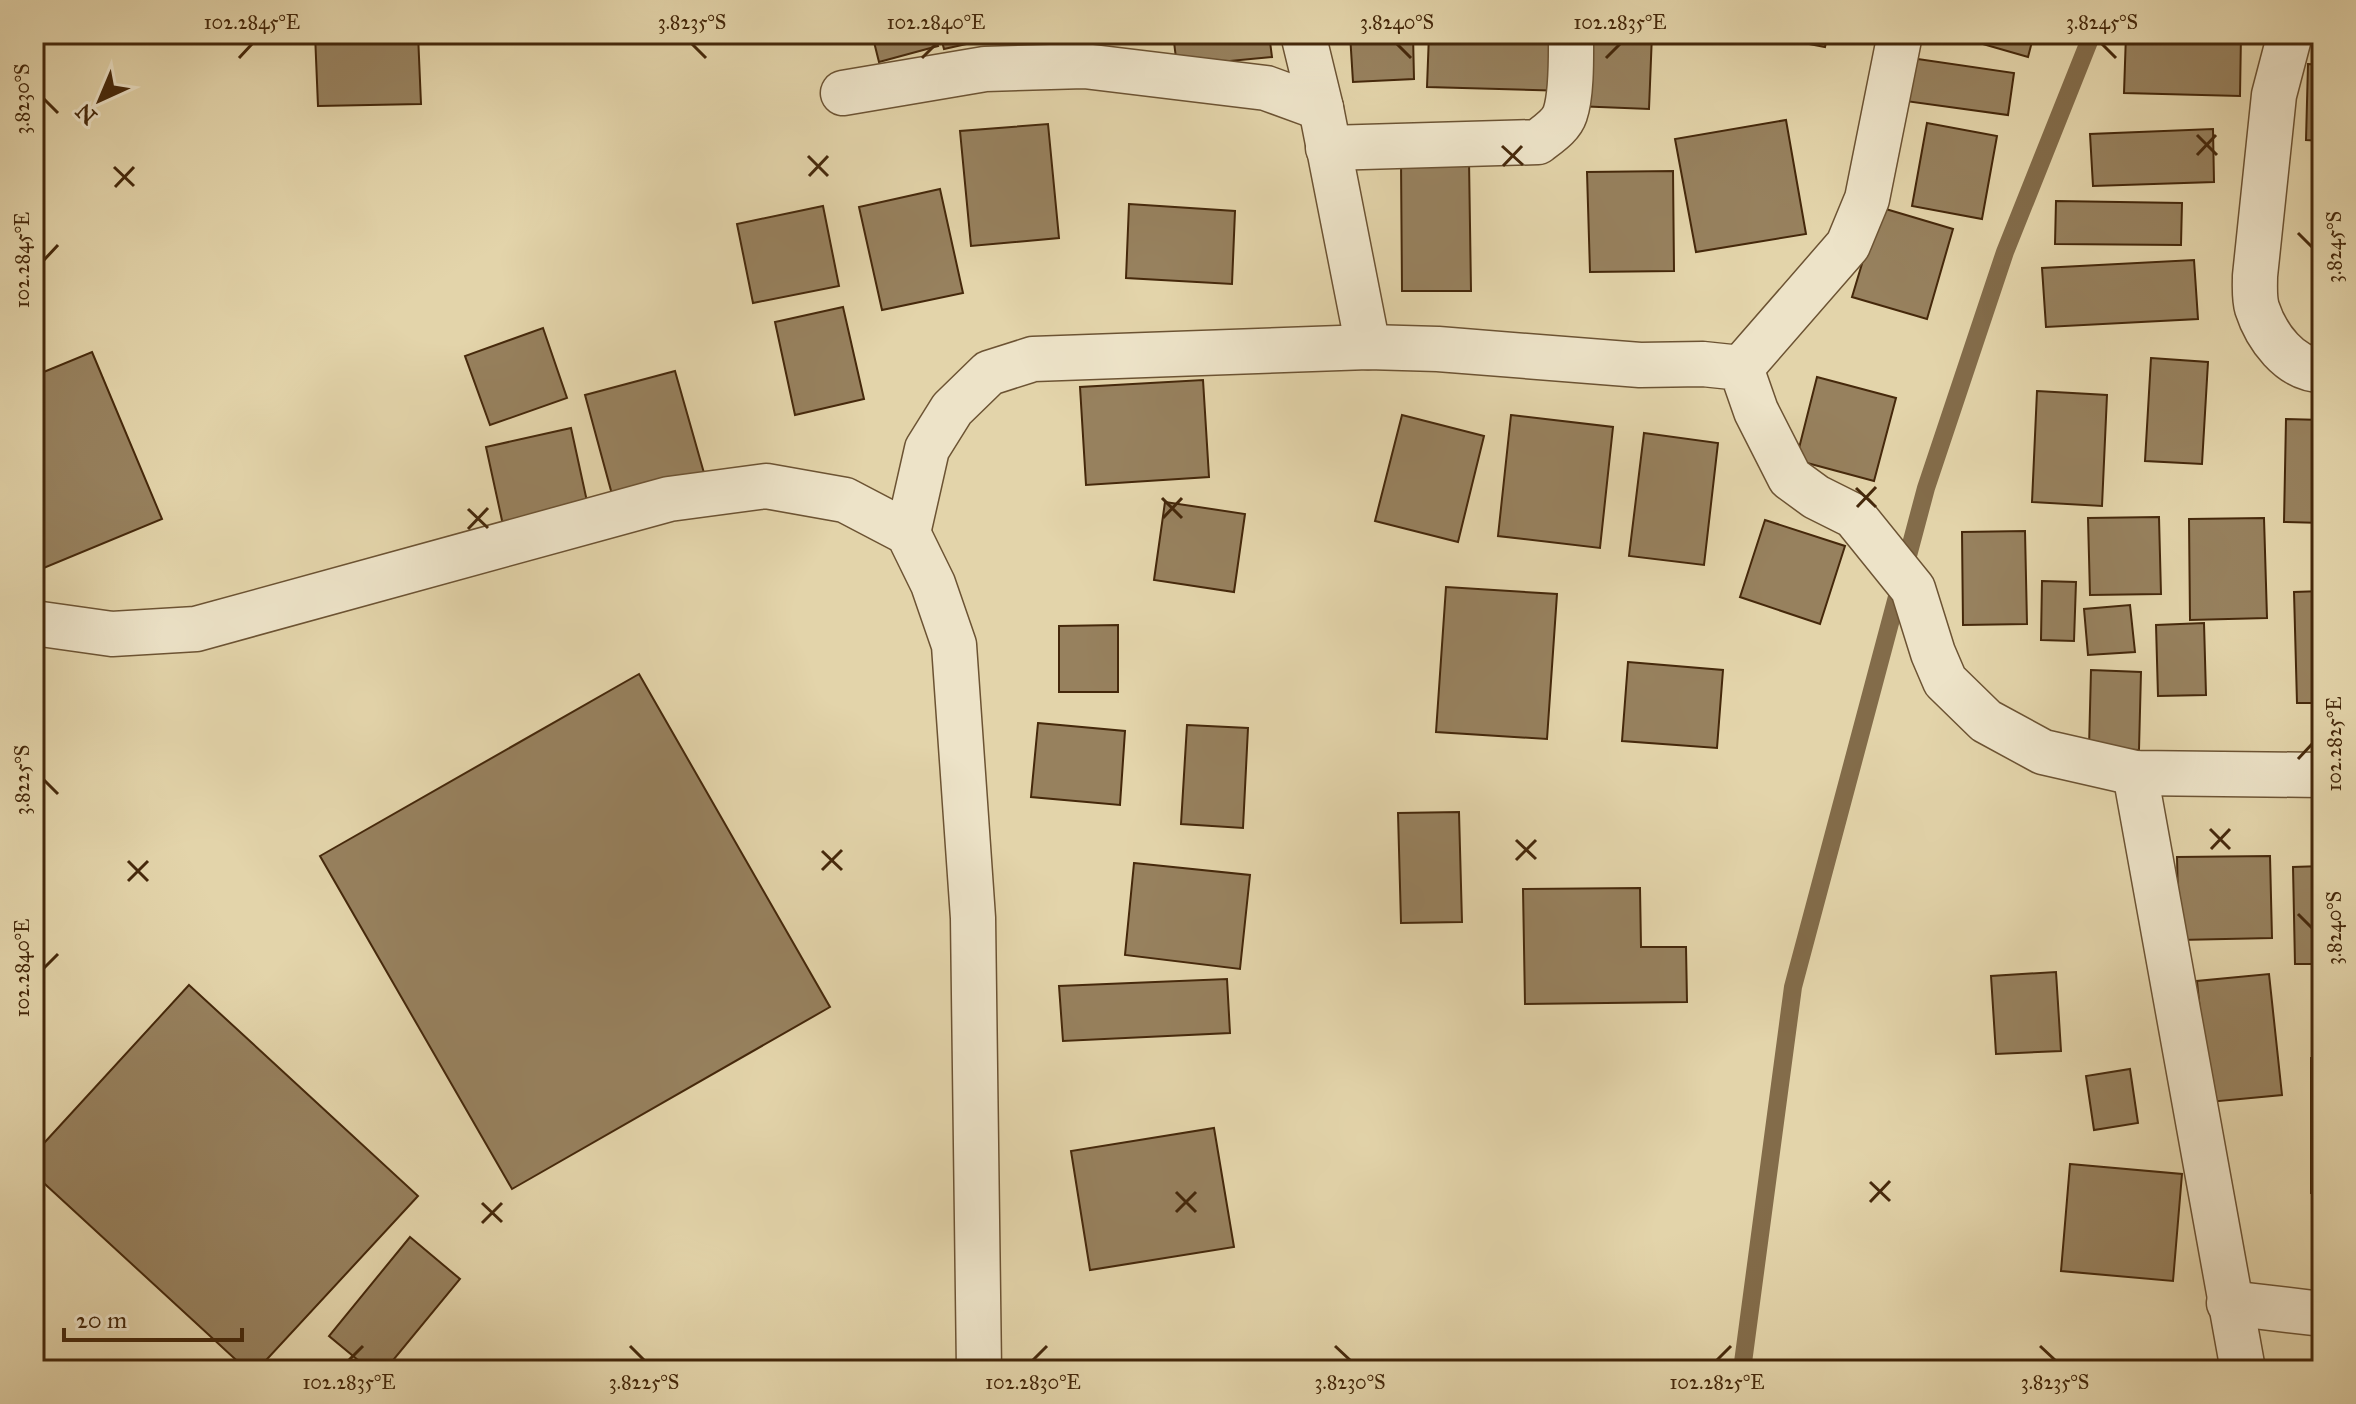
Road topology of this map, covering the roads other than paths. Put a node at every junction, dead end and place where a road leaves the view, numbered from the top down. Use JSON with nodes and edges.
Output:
{"nodes":[{"id":1,"x":1303,"y":34,"type":"edge"},
{"id":2,"x":1571,"y":34,"type":"edge"},
{"id":3,"x":1900,"y":34,"type":"edge"},
{"id":4,"x":2290,"y":34,"type":"edge"},
{"id":5,"x":843,"y":93,"type":"dead end"},
{"id":6,"x":1324,"y":128,"type":"junction"},
{"id":7,"x":1368,"y":347,"type":"junction"},
{"id":8,"x":1741,"y":368,"type":"junction"},
{"id":9,"x":2322,"y":370,"type":"edge"},
{"id":10,"x":908,"y":533,"type":"junction"},
{"id":11,"x":34,"y":623,"type":"edge"},
{"id":12,"x":2135,"y":773,"type":"junction"},
{"id":13,"x":2322,"y":775,"type":"edge"},
{"id":14,"x":2229,"y":1303,"type":"junction"},
{"id":15,"x":2322,"y":1314,"type":"edge"},
{"id":16,"x":979,"y":1370,"type":"edge"},
{"id":17,"x":2243,"y":1370,"type":"edge"}],
"edges":[{"from":1,"to":6,"type":"street"},
{"from":2,"to":6,"type":"street"},
{"from":3,"to":8,"type":"street"},
{"from":4,"to":9,"type":"street"},
{"from":5,"to":6,"type":"street"},
{"from":6,"to":7,"type":"street"},
{"from":7,"to":8,"type":"street"},
{"from":7,"to":10,"type":"street"},
{"from":8,"to":12,"type":"street"},
{"from":10,"to":11,"type":"street"},
{"from":10,"to":16,"type":"street"},
{"from":12,"to":13,"type":"street"},
{"from":12,"to":14,"type":"street"},
{"from":14,"to":15,"type":"street"},
{"from":14,"to":17,"type":"street"}]}
